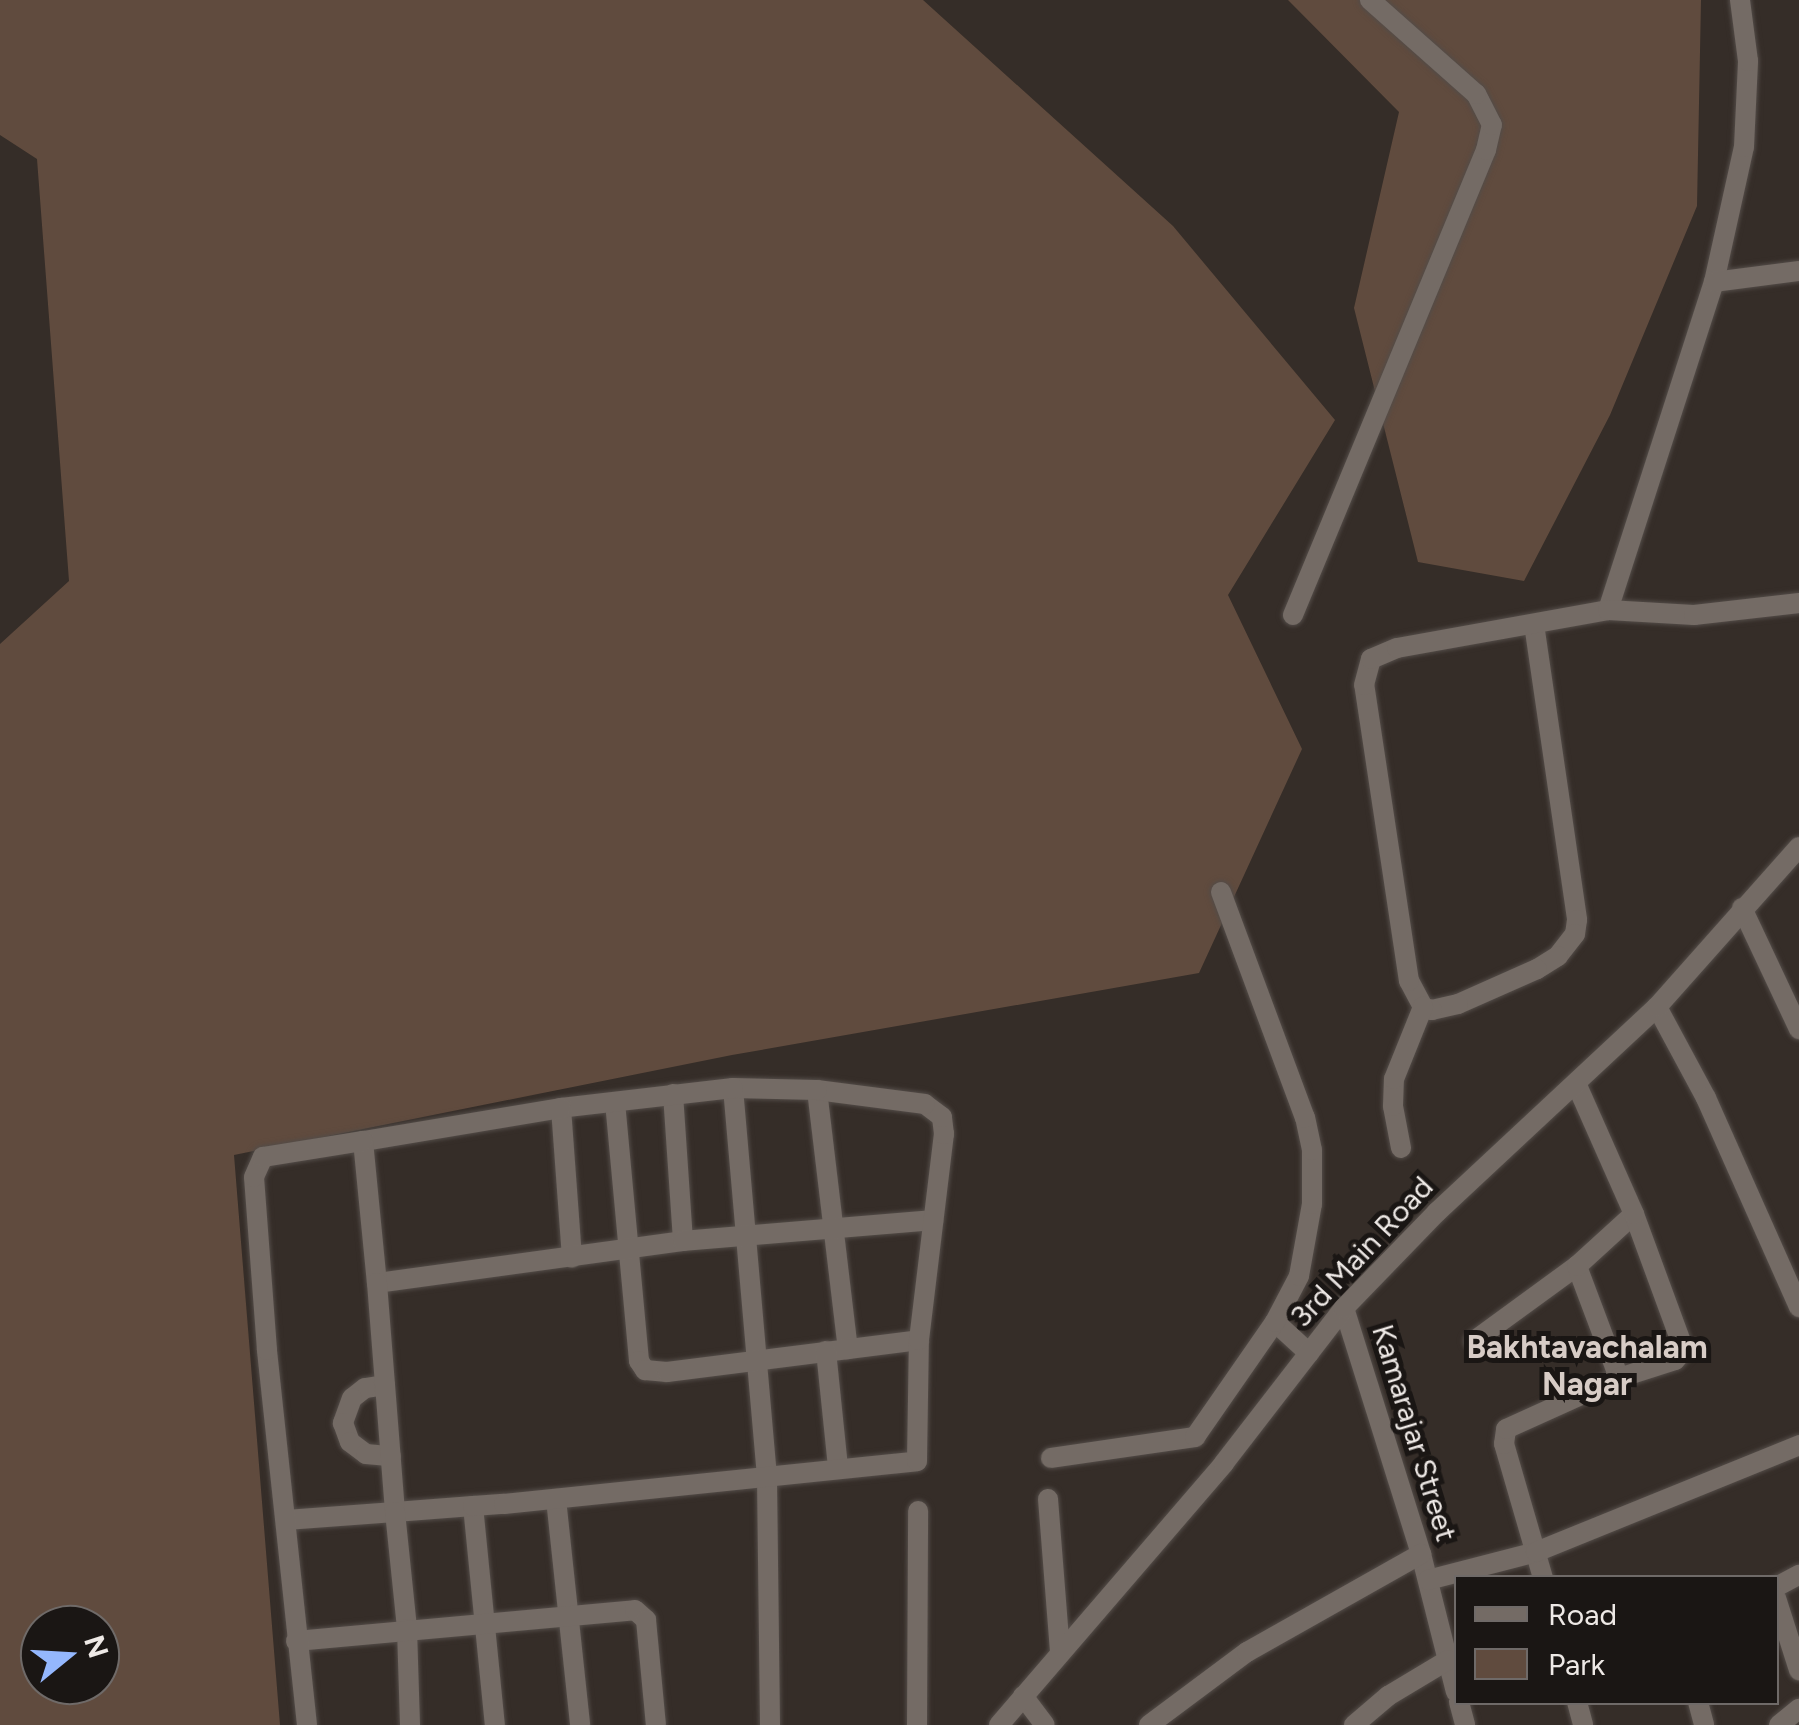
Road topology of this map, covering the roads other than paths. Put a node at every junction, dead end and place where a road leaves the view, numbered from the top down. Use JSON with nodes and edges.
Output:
{"nodes":[{"id":1,"x":1370,"y":0,"type":"edge"},
{"id":2,"x":1740,"y":0,"type":"edge"},
{"id":3,"x":1799,"y":271,"type":"edge"},
{"id":4,"x":1714,"y":282,"type":"junction"},
{"id":5,"x":1799,"y":604,"type":"edge"},
{"id":6,"x":1608,"y":610,"type":"junction"},
{"id":7,"x":1293,"y":615,"type":"dead end"},
{"id":8,"x":1534,"y":624,"type":"junction"},
{"id":9,"x":1799,"y":848,"type":"edge"},
{"id":10,"x":1221,"y":892,"type":"dead end"},
{"id":11,"x":1742,"y":908,"type":"junction"},
{"id":12,"x":1656,"y":1006,"type":"junction"},
{"id":13,"x":1423,"y":1007,"type":"junction"},
{"id":14,"x":1799,"y":1029,"type":"edge"},
{"id":15,"x":1576,"y":1084,"type":"junction"},
{"id":16,"x":733,"y":1088,"type":"junction"},
{"id":17,"x":816,"y":1090,"type":"junction"},
{"id":18,"x":673,"y":1094,"type":"junction"},
{"id":19,"x":614,"y":1102,"type":"junction"},
{"id":20,"x":561,"y":1108,"type":"junction"},
{"id":21,"x":362,"y":1141,"type":"junction"},
{"id":22,"x":1402,"y":1148,"type":"dead end"},
{"id":23,"x":1634,"y":1214,"type":"junction"},
{"id":24,"x":934,"y":1220,"type":"junction"},
{"id":25,"x":833,"y":1228,"type":"junction"},
{"id":26,"x":746,"y":1235,"type":"junction"},
{"id":27,"x":683,"y":1241,"type":"junction"},
{"id":28,"x":628,"y":1250,"type":"junction"},
{"id":29,"x":572,"y":1258,"type":"junction"},
{"id":30,"x":1577,"y":1266,"type":"junction"},
{"id":31,"x":377,"y":1283,"type":"junction"},
{"id":32,"x":1799,"y":1307,"type":"edge"},
{"id":33,"x":1344,"y":1308,"type":"junction"},
{"id":34,"x":1275,"y":1322,"type":"junction"},
{"id":35,"x":919,"y":1340,"type":"junction"},
{"id":36,"x":1474,"y":1341,"type":"dead end"},
{"id":37,"x":837,"y":1350,"type":"junction"},
{"id":38,"x":1309,"y":1353,"type":"junction"},
{"id":39,"x":758,"y":1360,"type":"junction"},
{"id":40,"x":1619,"y":1378,"type":"junction"},
{"id":41,"x":385,"y":1385,"type":"junction"},
{"id":42,"x":1799,"y":1445,"type":"edge"},
{"id":43,"x":390,"y":1456,"type":"junction"},
{"id":44,"x":1050,"y":1458,"type":"dead end"},
{"id":45,"x":838,"y":1468,"type":"junction"},
{"id":46,"x":767,"y":1478,"type":"junction"},
{"id":47,"x":556,"y":1499,"type":"junction"},
{"id":48,"x":1048,"y":1499,"type":"dead end"},
{"id":49,"x":473,"y":1506,"type":"junction"},
{"id":50,"x":918,"y":1511,"type":"dead end"},
{"id":51,"x":395,"y":1512,"type":"junction"},
{"id":52,"x":286,"y":1520,"type":"junction"},
{"id":53,"x":1536,"y":1552,"type":"junction"},
{"id":54,"x":1421,"y":1554,"type":"junction"},
{"id":55,"x":1542,"y":1575,"type":"edge"},
{"id":56,"x":1428,"y":1580,"type":"junction"},
{"id":57,"x":1779,"y":1607,"type":"edge"},
{"id":58,"x":569,"y":1616,"type":"junction"},
{"id":59,"x":485,"y":1626,"type":"junction"},
{"id":60,"x":406,"y":1629,"type":"junction"},
{"id":61,"x":296,"y":1641,"type":"junction"},
{"id":62,"x":1060,"y":1653,"type":"junction"},
{"id":63,"x":1448,"y":1660,"type":"junction"},
{"id":64,"x":1799,"y":1670,"type":"edge"},
{"id":65,"x":1454,"y":1684,"type":"edge"},
{"id":66,"x":1023,"y":1696,"type":"junction"},
{"id":67,"x":1799,"y":1709,"type":"edge"},
{"id":68,"x":306,"y":1725,"type":"edge"},
{"id":69,"x":410,"y":1725,"type":"edge"},
{"id":70,"x":495,"y":1725,"type":"edge"},
{"id":71,"x":580,"y":1725,"type":"edge"},
{"id":72,"x":656,"y":1725,"type":"edge"},
{"id":73,"x":770,"y":1725,"type":"edge"},
{"id":74,"x":917,"y":1725,"type":"edge"},
{"id":75,"x":999,"y":1725,"type":"edge"},
{"id":76,"x":1045,"y":1725,"type":"edge"},
{"id":77,"x":1149,"y":1725,"type":"edge"},
{"id":78,"x":1354,"y":1725,"type":"edge"},
{"id":79,"x":1779,"y":1725,"type":"edge"}],
"edges":[{"from":1,"to":7,"type":"street"},
{"from":2,"to":4,"type":"street"},
{"from":3,"to":4,"type":"street"},
{"from":4,"to":6,"type":"street"},
{"from":5,"to":6,"type":"street"},
{"from":6,"to":8,"type":"street"},
{"from":8,"to":13,"type":"street"},
{"from":8,"to":13,"type":"street"},
{"from":9,"to":11,"type":"street","name":"3rd Main Road"},
{"from":10,"to":34,"type":"street"},
{"from":11,"to":12,"type":"street","name":"3rd Main Road"},
{"from":11,"to":14,"type":"street"},
{"from":12,"to":15,"type":"street","name":"3rd Main Road"},
{"from":12,"to":32,"type":"street"},
{"from":13,"to":22,"type":"street"},
{"from":15,"to":23,"type":"street"},
{"from":15,"to":33,"type":"street","name":"3rd Main Road"},
{"from":16,"to":17,"type":"street"},
{"from":16,"to":18,"type":"street"},
{"from":16,"to":26,"type":"street"},
{"from":17,"to":24,"type":"street"},
{"from":17,"to":25,"type":"street"},
{"from":18,"to":19,"type":"street"},
{"from":18,"to":27,"type":"street"},
{"from":19,"to":20,"type":"street"},
{"from":19,"to":28,"type":"street"},
{"from":20,"to":21,"type":"street"},
{"from":20,"to":29,"type":"street"},
{"from":21,"to":31,"type":"street"},
{"from":21,"to":52,"type":"street"},
{"from":23,"to":30,"type":"street"},
{"from":23,"to":40,"type":"street"},
{"from":24,"to":25,"type":"street"},
{"from":24,"to":35,"type":"street"},
{"from":25,"to":26,"type":"street"},
{"from":25,"to":37,"type":"street"},
{"from":26,"to":27,"type":"street"},
{"from":26,"to":39,"type":"street"},
{"from":27,"to":28,"type":"street"},
{"from":28,"to":29,"type":"street"},
{"from":28,"to":39,"type":"street"},
{"from":29,"to":31,"type":"street"},
{"from":30,"to":36,"type":"street"},
{"from":30,"to":40,"type":"street"},
{"from":31,"to":41,"type":"street"},
{"from":33,"to":38,"type":"street","name":"3rd Main Road"},
{"from":33,"to":54,"type":"street","name":"Kamarajar Street"},
{"from":34,"to":38,"type":"street"},
{"from":34,"to":44,"type":"street"},
{"from":35,"to":37,"type":"street"},
{"from":35,"to":45,"type":"street"},
{"from":37,"to":39,"type":"street"},
{"from":37,"to":45,"type":"street"},
{"from":38,"to":62,"type":"street","name":"3rd Main Road"},
{"from":39,"to":46,"type":"street"},
{"from":40,"to":53,"type":"street"},
{"from":41,"to":43,"type":"street"},
{"from":41,"to":43,"type":"street"},
{"from":42,"to":53,"type":"street"},
{"from":43,"to":51,"type":"street"},
{"from":45,"to":46,"type":"street"},
{"from":46,"to":47,"type":"street"},
{"from":46,"to":73,"type":"street"},
{"from":47,"to":49,"type":"street"},
{"from":47,"to":58,"type":"street"},
{"from":48,"to":62,"type":"street"},
{"from":49,"to":51,"type":"street"},
{"from":49,"to":59,"type":"street"},
{"from":50,"to":74,"type":"street"},
{"from":51,"to":52,"type":"street"},
{"from":51,"to":60,"type":"street"},
{"from":52,"to":61,"type":"street"},
{"from":53,"to":55,"type":"street"},
{"from":53,"to":56,"type":"street"},
{"from":54,"to":56,"type":"street","name":"Kamarajar Street"},
{"from":54,"to":77,"type":"street"},
{"from":56,"to":63,"type":"street","name":"Kamarajar Street"},
{"from":57,"to":64,"type":"street"},
{"from":58,"to":59,"type":"street"},
{"from":58,"to":71,"type":"street"},
{"from":58,"to":72,"type":"street"},
{"from":59,"to":60,"type":"street"},
{"from":59,"to":70,"type":"street"},
{"from":60,"to":61,"type":"street"},
{"from":60,"to":69,"type":"street"},
{"from":61,"to":68,"type":"street"},
{"from":62,"to":66,"type":"street","name":"3rd Main Road"},
{"from":63,"to":65,"type":"street","name":"Kamarajar Street"},
{"from":63,"to":78,"type":"street"},
{"from":66,"to":75,"type":"street","name":"3rd Main Road"},
{"from":66,"to":76,"type":"street"},
{"from":67,"to":79,"type":"street"}]}
